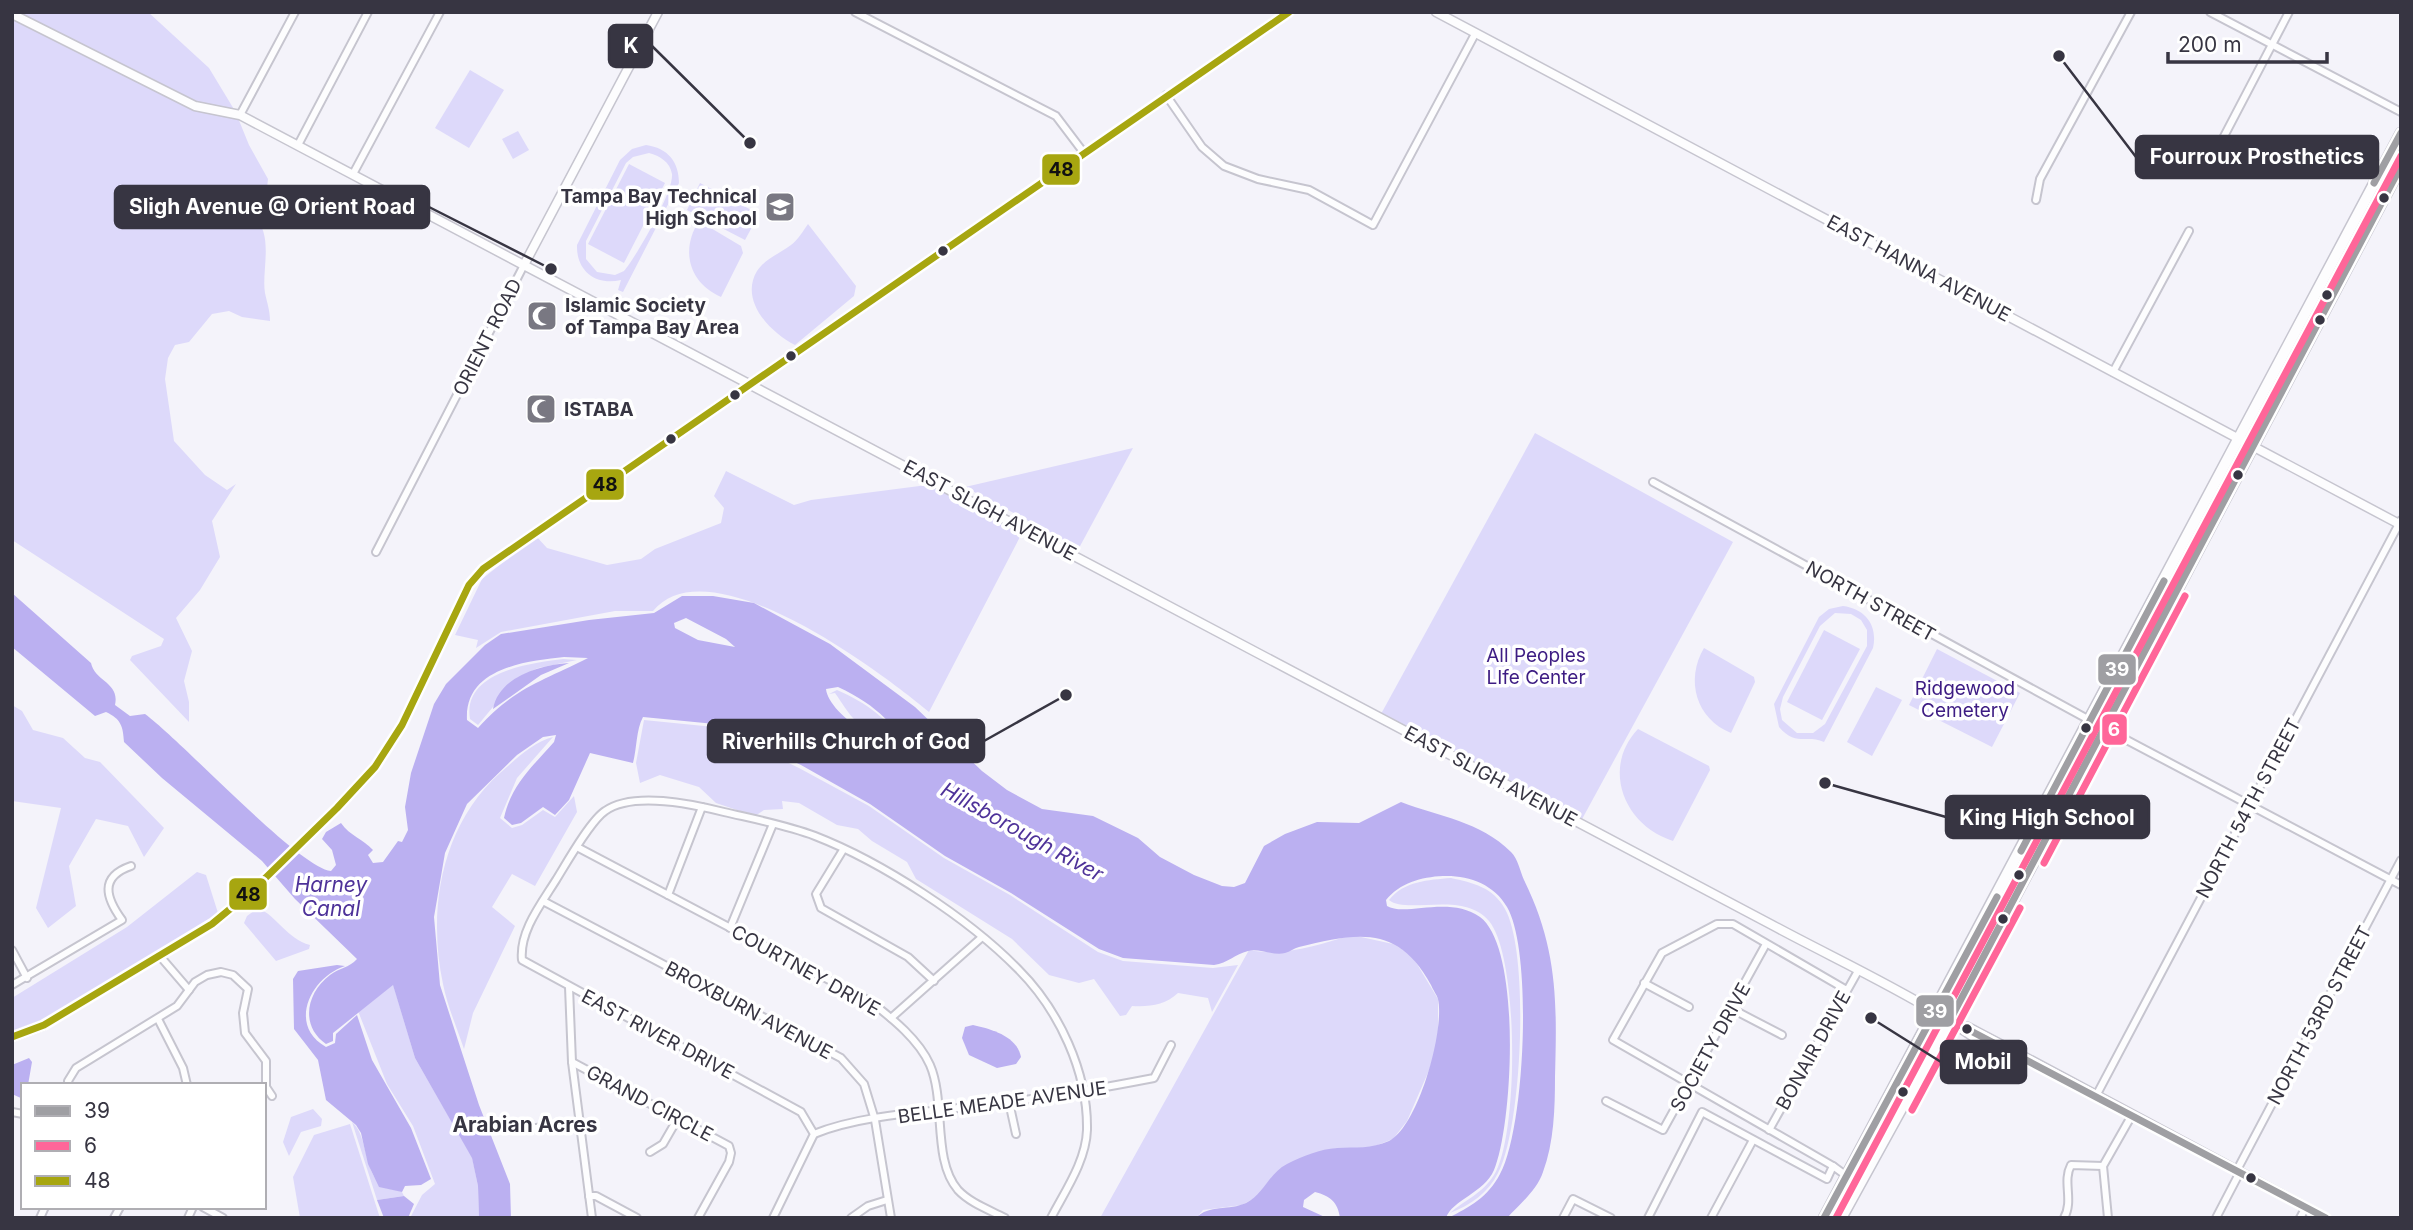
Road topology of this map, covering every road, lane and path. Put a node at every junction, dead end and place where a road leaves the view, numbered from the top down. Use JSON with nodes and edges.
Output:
{"nodes":[{"id":1,"x":295,"y":12,"type":"edge"},
{"id":2,"x":368,"y":12,"type":"edge"},
{"id":3,"x":440,"y":12,"type":"edge"},
{"id":4,"x":657,"y":12,"type":"edge"},
{"id":5,"x":855,"y":12,"type":"edge"},
{"id":6,"x":1289,"y":12,"type":"edge"},
{"id":7,"x":1436,"y":12,"type":"edge"},
{"id":8,"x":2131,"y":12,"type":"edge"},
{"id":9,"x":2210,"y":12,"type":"edge"},
{"id":10,"x":2288,"y":12,"type":"edge"},
{"id":11,"x":12,"y":14,"type":"edge"},
{"id":12,"x":1475,"y":34,"type":"junction"},
{"id":13,"x":2272,"y":44,"type":"junction"},
{"id":14,"x":1166,"y":95,"type":"junction"},
{"id":15,"x":2401,"y":112,"type":"edge"},
{"id":16,"x":240,"y":115,"type":"junction"},
{"id":17,"x":2401,"y":133,"type":"edge"},
{"id":18,"x":298,"y":145,"type":"junction"},
{"id":19,"x":1084,"y":153,"type":"junction"},
{"id":20,"x":2388,"y":159,"type":"junction"},
{"id":21,"x":2209,"y":164,"type":"dead end"},
{"id":22,"x":2401,"y":166,"type":"edge"},
{"id":23,"x":353,"y":174,"type":"junction"},
{"id":24,"x":2036,"y":200,"type":"dead end"},
{"id":25,"x":2189,"y":231,"type":"dead end"},
{"id":26,"x":524,"y":265,"type":"junction"},
{"id":27,"x":2313,"y":299,"type":"junction"},
{"id":28,"x":2326,"y":307,"type":"junction"},
{"id":29,"x":2113,"y":372,"type":"junction"},
{"id":30,"x":752,"y":384,"type":"junction"},
{"id":31,"x":2239,"y":439,"type":"junction"},
{"id":32,"x":2252,"y":446,"type":"junction"},
{"id":33,"x":1653,"y":482,"type":"dead end"},
{"id":34,"x":2400,"y":523,"type":"edge"},
{"id":35,"x":2182,"y":546,"type":"junction"},
{"id":36,"x":376,"y":552,"type":"dead end"},
{"id":37,"x":2196,"y":553,"type":"junction"},
{"id":38,"x":2090,"y":720,"type":"junction"},
{"id":39,"x":2104,"y":728,"type":"junction"},
{"id":40,"x":2249,"y":806,"type":"junction"},
{"id":41,"x":702,"y":807,"type":"junction"},
{"id":42,"x":773,"y":824,"type":"junction"},
{"id":43,"x":577,"y":847,"type":"junction"},
{"id":44,"x":843,"y":850,"type":"junction"},
{"id":45,"x":2019,"y":855,"type":"junction"},
{"id":46,"x":2401,"y":860,"type":"edge"},
{"id":47,"x":2033,"y":862,"type":"junction"},
{"id":48,"x":131,"y":866,"type":"dead end"},
{"id":49,"x":2390,"y":880,"type":"junction"},
{"id":50,"x":2401,"y":885,"type":"edge"},
{"id":51,"x":668,"y":895,"type":"junction"},
{"id":52,"x":543,"y":901,"type":"junction"},
{"id":53,"x":730,"y":928,"type":"junction"},
{"id":54,"x":981,"y":938,"type":"junction"},
{"id":55,"x":1766,"y":944,"type":"junction"},
{"id":56,"x":12,"y":950,"type":"edge"},
{"id":57,"x":159,"y":955,"type":"junction"},
{"id":58,"x":1858,"y":971,"type":"junction"},
{"id":59,"x":27,"y":978,"type":"junction"},
{"id":60,"x":934,"y":981,"type":"junction"},
{"id":61,"x":1644,"y":983,"type":"junction"},
{"id":62,"x":12,"y":985,"type":"edge"},
{"id":63,"x":569,"y":987,"type":"junction"},
{"id":64,"x":1845,"y":989,"type":"junction"},
{"id":65,"x":189,"y":990,"type":"junction"},
{"id":66,"x":1689,"y":1007,"type":"dead end"},
{"id":67,"x":1732,"y":1009,"type":"junction"},
{"id":68,"x":1936,"y":1012,"type":"junction"},
{"id":69,"x":891,"y":1018,"type":"junction"},
{"id":70,"x":158,"y":1019,"type":"junction"},
{"id":71,"x":1950,"y":1020,"type":"junction"},
{"id":72,"x":1782,"y":1035,"type":"dead end"},
{"id":73,"x":12,"y":1037,"type":"edge"},
{"id":74,"x":1171,"y":1045,"type":"dead end"},
{"id":75,"x":572,"y":1062,"type":"junction"},
{"id":76,"x":68,"y":1083,"type":"edge"},
{"id":77,"x":187,"y":1083,"type":"edge"},
{"id":78,"x":1690,"y":1084,"type":"junction"},
{"id":79,"x":1083,"y":1091,"type":"junction"},
{"id":80,"x":2096,"y":1096,"type":"junction"},
{"id":81,"x":272,"y":1097,"type":"dead end"},
{"id":82,"x":1606,"y":1101,"type":"dead end"},
{"id":83,"x":1009,"y":1102,"type":"junction"},
{"id":84,"x":939,"y":1111,"type":"junction"},
{"id":85,"x":2133,"y":1115,"type":"junction"},
{"id":86,"x":678,"y":1118,"type":"junction"},
{"id":87,"x":875,"y":1120,"type":"junction"},
{"id":88,"x":579,"y":1121,"type":"junction"},
{"id":89,"x":524,"y":1129,"type":"dead end"},
{"id":90,"x":1769,"y":1130,"type":"junction"},
{"id":91,"x":814,"y":1133,"type":"junction"},
{"id":92,"x":1016,"y":1134,"type":"dead end"},
{"id":93,"x":1753,"y":1140,"type":"junction"},
{"id":94,"x":650,"y":1152,"type":"dead end"},
{"id":95,"x":1833,"y":1166,"type":"junction"},
{"id":96,"x":2104,"y":1166,"type":"junction"},
{"id":97,"x":2239,"y":1171,"type":"junction"},
{"id":98,"x":1847,"y":1175,"type":"junction"},
{"id":99,"x":1859,"y":1185,"type":"junction"},
{"id":100,"x":589,"y":1196,"type":"junction"},
{"id":101,"x":887,"y":1200,"type":"junction"},
{"id":102,"x":2306,"y":1207,"type":"junction"},
{"id":103,"x":207,"y":1209,"type":"edge"},
{"id":104,"x":1647,"y":1217,"type":"edge"},
{"id":105,"x":223,"y":1218,"type":"edge"},
{"id":106,"x":592,"y":1218,"type":"edge"},
{"id":107,"x":637,"y":1218,"type":"edge"},
{"id":108,"x":698,"y":1218,"type":"edge"},
{"id":109,"x":773,"y":1218,"type":"edge"},
{"id":110,"x":851,"y":1218,"type":"edge"},
{"id":111,"x":891,"y":1218,"type":"edge"},
{"id":112,"x":1005,"y":1218,"type":"edge"},
{"id":113,"x":1051,"y":1218,"type":"edge"},
{"id":114,"x":1563,"y":1218,"type":"edge"},
{"id":115,"x":1611,"y":1218,"type":"edge"},
{"id":116,"x":1710,"y":1218,"type":"edge"},
{"id":117,"x":1824,"y":1218,"type":"edge"},
{"id":118,"x":1841,"y":1218,"type":"edge"},
{"id":119,"x":2064,"y":1218,"type":"edge"},
{"id":120,"x":2108,"y":1218,"type":"edge"},
{"id":121,"x":2216,"y":1218,"type":"edge"},
{"id":122,"x":2300,"y":1218,"type":"edge"},
{"id":123,"x":2326,"y":1218,"type":"edge"}],
"edges":[{"from":1,"to":16,"type":"street"},
{"from":2,"to":18,"type":"street"},
{"from":3,"to":23,"type":"street"},
{"from":4,"to":26,"type":"street","name":"ORIENT ROAD"},
{"from":5,"to":19,"type":"street"},
{"from":6,"to":14,"type":"street"},
{"from":7,"to":12,"type":"street","name":"EAST HANNA AVENUE"},
{"from":8,"to":24,"type":"street"},
{"from":9,"to":13,"type":"street"},
{"from":10,"to":13,"type":"street"},
{"from":11,"to":16,"type":"street","name":"EAST SLIGH AVENUE"},
{"from":12,"to":14,"type":"street"},
{"from":12,"to":29,"type":"street","name":"EAST HANNA AVENUE"},
{"from":13,"to":15,"type":"street"},
{"from":13,"to":21,"type":"street"},
{"from":14,"to":19,"type":"street"},
{"from":16,"to":18,"type":"street","name":"EAST SLIGH AVENUE"},
{"from":17,"to":20,"type":"main road"},
{"from":18,"to":23,"type":"street","name":"EAST SLIGH AVENUE"},
{"from":19,"to":30,"type":"street"},
{"from":20,"to":22,"type":"street"},
{"from":20,"to":27,"type":"main road"},
{"from":22,"to":28,"type":"main road"},
{"from":23,"to":26,"type":"street","name":"EAST SLIGH AVENUE"},
{"from":25,"to":29,"type":"street"},
{"from":26,"to":30,"type":"street","name":"EAST SLIGH AVENUE"},
{"from":26,"to":36,"type":"street","name":"ORIENT ROAD"},
{"from":27,"to":28,"type":"main road"},
{"from":27,"to":31,"type":"main road"},
{"from":28,"to":32,"type":"main road"},
{"from":29,"to":31,"type":"street","name":"EAST HANNA AVENUE"},
{"from":30,"to":57,"type":"street"},
{"from":30,"to":58,"type":"street","name":"EAST SLIGH AVENUE"},
{"from":31,"to":32,"type":"street","name":"EAST HANNA AVENUE"},
{"from":31,"to":35,"type":"main road"},
{"from":32,"to":34,"type":"street","name":"EAST HANNA AVENUE"},
{"from":32,"to":37,"type":"main road"},
{"from":33,"to":38,"type":"street","name":"NORTH STREET"},
{"from":34,"to":40,"type":"street","name":"NORTH 54TH STREET"},
{"from":35,"to":37,"type":"main road"},
{"from":35,"to":38,"type":"main road"},
{"from":37,"to":39,"type":"main road"},
{"from":38,"to":39,"type":"street","name":"NORTH STREET"},
{"from":38,"to":45,"type":"main road"},
{"from":39,"to":40,"type":"street","name":"NORTH STREET"},
{"from":39,"to":47,"type":"main road"},
{"from":40,"to":49,"type":"street","name":"NORTH STREET"},
{"from":40,"to":80,"type":"street","name":"NORTH 54TH STREET"},
{"from":41,"to":42,"type":"street","name":"EAST RIVER DRIVE"},
{"from":41,"to":43,"type":"street","name":"EAST RIVER DRIVE"},
{"from":41,"to":51,"type":"street"},
{"from":42,"to":44,"type":"street","name":"EAST RIVER DRIVE"},
{"from":42,"to":53,"type":"street"},
{"from":43,"to":51,"type":"street","name":"COURTNEY DRIVE"},
{"from":43,"to":52,"type":"street","name":"EAST RIVER DRIVE"},
{"from":44,"to":54,"type":"street","name":"EAST RIVER DRIVE"},
{"from":44,"to":60,"type":"street"},
{"from":45,"to":47,"type":"main road"},
{"from":45,"to":68,"type":"main road"},
{"from":46,"to":49,"type":"street","name":"NORTH 53RD STREET"},
{"from":47,"to":71,"type":"main road"},
{"from":48,"to":59,"type":"street"},
{"from":49,"to":50,"type":"street","name":"NORTH STREET"},
{"from":49,"to":97,"type":"street","name":"NORTH 53RD STREET"},
{"from":51,"to":53,"type":"street","name":"COURTNEY DRIVE"},
{"from":52,"to":63,"type":"street","name":"EAST RIVER DRIVE"},
{"from":52,"to":87,"type":"street","name":"BROXBURN AVENUE"},
{"from":53,"to":69,"type":"street","name":"COURTNEY DRIVE"},
{"from":54,"to":60,"type":"street"},
{"from":54,"to":79,"type":"street","name":"EAST RIVER DRIVE"},
{"from":55,"to":61,"type":"street"},
{"from":55,"to":64,"type":"street"},
{"from":55,"to":67,"type":"street","name":"SOCIETY DRIVE"},
{"from":56,"to":59,"type":"street"},
{"from":57,"to":65,"type":"street"},
{"from":57,"to":73,"type":"street"},
{"from":58,"to":64,"type":"street","name":"BONAIR DRIVE"},
{"from":58,"to":68,"type":"street","name":"EAST SLIGH AVENUE"},
{"from":59,"to":62,"type":"street"},
{"from":60,"to":69,"type":"street"},
{"from":61,"to":66,"type":"street"},
{"from":61,"to":78,"type":"street"},
{"from":63,"to":75,"type":"street"},
{"from":63,"to":91,"type":"street","name":"EAST RIVER DRIVE"},
{"from":64,"to":90,"type":"street","name":"BONAIR DRIVE"},
{"from":65,"to":70,"type":"street"},
{"from":65,"to":81,"type":"street"},
{"from":67,"to":72,"type":"street"},
{"from":67,"to":78,"type":"street","name":"SOCIETY DRIVE"},
{"from":68,"to":71,"type":"street","name":"EAST SLIGH AVENUE"},
{"from":68,"to":98,"type":"main road"},
{"from":69,"to":84,"type":"street","name":"COURTNEY DRIVE"},
{"from":70,"to":76,"type":"street"},
{"from":70,"to":77,"type":"street"},
{"from":71,"to":80,"type":"street","name":"EAST SLIGH AVENUE"},
{"from":71,"to":99,"type":"main road"},
{"from":74,"to":79,"type":"street","name":"BELLE MEADE AVENUE"},
{"from":75,"to":86,"type":"street","name":"GRAND CIRCLE"},
{"from":75,"to":88,"type":"street"},
{"from":78,"to":82,"type":"street","name":"SOCIETY DRIVE"},
{"from":78,"to":90,"type":"street"},
{"from":79,"to":83,"type":"street","name":"BELLE MEADE AVENUE"},
{"from":79,"to":113,"type":"street","name":"EAST RIVER DRIVE"},
{"from":80,"to":85,"type":"street","name":"EAST SLIGH AVENUE"},
{"from":83,"to":84,"type":"street","name":"BELLE MEADE AVENUE"},
{"from":83,"to":92,"type":"street"},
{"from":84,"to":87,"type":"street","name":"BELLE MEADE AVENUE"},
{"from":84,"to":112,"type":"street","name":"COURTNEY DRIVE"},
{"from":85,"to":96,"type":"street"},
{"from":85,"to":97,"type":"street","name":"EAST SLIGH AVENUE"},
{"from":86,"to":94,"type":"street"},
{"from":86,"to":108,"type":"street","name":"GRAND CIRCLE"},
{"from":87,"to":91,"type":"street","name":"BELLE MEADE AVENUE"},
{"from":87,"to":101,"type":"street","name":"BROXBURN AVENUE"},
{"from":88,"to":89,"type":"street"},
{"from":88,"to":100,"type":"street"},
{"from":90,"to":95,"type":"street"},
{"from":91,"to":109,"type":"street"},
{"from":93,"to":95,"type":"street"},
{"from":93,"to":104,"type":"street"},
{"from":93,"to":116,"type":"street"},
{"from":95,"to":98,"type":"street"},
{"from":96,"to":119,"type":"street"},
{"from":96,"to":120,"type":"street"},
{"from":97,"to":102,"type":"street","name":"EAST SLIGH AVENUE"},
{"from":97,"to":121,"type":"street","name":"NORTH 53RD STREET"},
{"from":98,"to":99,"type":"street"},
{"from":98,"to":117,"type":"main road"},
{"from":99,"to":118,"type":"main road"},
{"from":100,"to":106,"type":"street"},
{"from":100,"to":107,"type":"street"},
{"from":101,"to":110,"type":"street"},
{"from":101,"to":111,"type":"street","name":"BROXBURN AVENUE"},
{"from":102,"to":122,"type":"street"},
{"from":102,"to":123,"type":"street","name":"EAST SLIGH AVENUE"},
{"from":103,"to":105,"type":"street"},
{"from":114,"to":115,"type":"street"}]}
